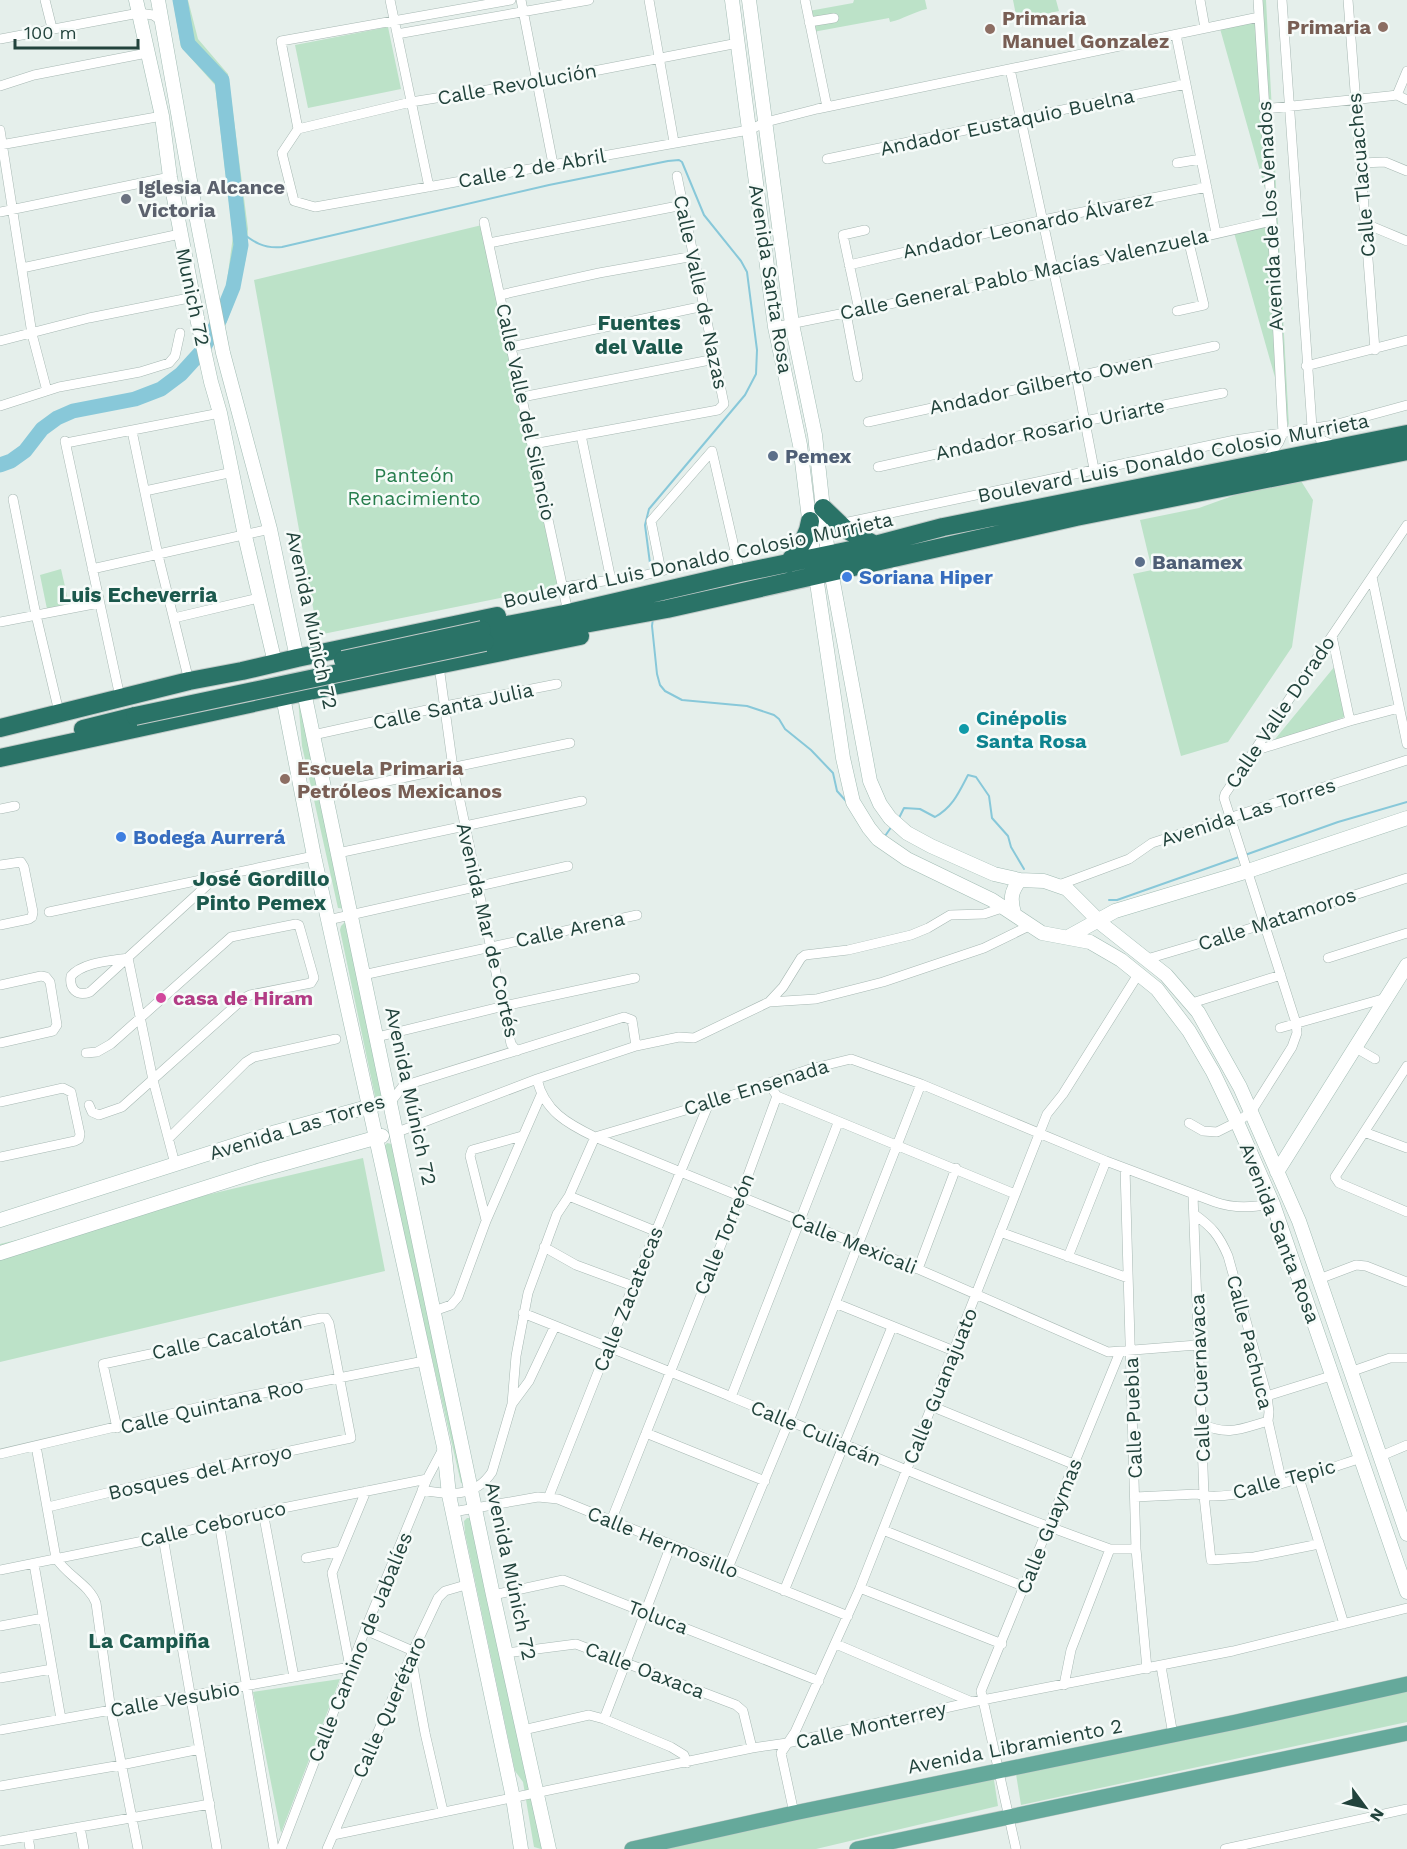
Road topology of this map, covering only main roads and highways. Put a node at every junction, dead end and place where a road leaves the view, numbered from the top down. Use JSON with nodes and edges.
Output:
{"nodes":[{"id":1,"x":158,"y":0,"type":"edge"},
{"id":2,"x":732,"y":0,"type":"edge"},
{"id":3,"x":749,"y":0,"type":"edge"},
{"id":4,"x":138,"y":7,"type":"edge"},
{"id":5,"x":224,"y":353,"type":"joint"},
{"id":6,"x":1407,"y":434,"type":"edge"},
{"id":7,"x":1407,"y":451,"type":"edge"},
{"id":8,"x":817,"y":514,"type":"junction"},
{"id":9,"x":875,"y":545,"type":"junction"},
{"id":10,"x":788,"y":564,"type":"junction"},
{"id":11,"x":822,"y":565,"type":"junction"},
{"id":12,"x":651,"y":603,"type":"junction"},
{"id":13,"x":347,"y":647,"type":"junction"},
{"id":14,"x":297,"y":658,"type":"junction"},
{"id":15,"x":275,"y":663,"type":"junction"},
{"id":16,"x":242,"y":671,"type":"junction"},
{"id":17,"x":350,"y":683,"type":"junction"},
{"id":18,"x":304,"y":692,"type":"junction"},
{"id":19,"x":283,"y":697,"type":"junction"},
{"id":20,"x":130,"y":706,"type":"junction"},
{"id":21,"x":245,"y":706,"type":"junction"},
{"id":22,"x":1,"y":728,"type":"edge"},
{"id":23,"x":0,"y":750,"type":"edge"},
{"id":24,"x":0,"y":758,"type":"edge"},
{"id":25,"x":1407,"y":818,"type":"edge"},
{"id":26,"x":1020,"y":880,"type":"junction"},
{"id":27,"x":1009,"y":910,"type":"junction"},
{"id":28,"x":1098,"y":920,"type":"junction"},
{"id":29,"x":1067,"y":937,"type":"junction"},
{"id":30,"x":1407,"y":965,"type":"edge"},
{"id":31,"x":389,"y":1103,"type":"junction"},
{"id":32,"x":369,"y":1106,"type":"junction"},
{"id":33,"x":394,"y":1133,"type":"junction"},
{"id":34,"x":375,"y":1137,"type":"junction"},
{"id":35,"x":1277,"y":1172,"type":"junction"},
{"id":36,"x":0,"y":1220,"type":"edge"},
{"id":37,"x":0,"y":1253,"type":"edge"},
{"id":38,"x":1406,"y":1528,"type":"edge"},
{"id":39,"x":1407,"y":1592,"type":"edge"},
{"id":40,"x":1407,"y":1684,"type":"edge"},
{"id":41,"x":1407,"y":1733,"type":"edge"},
{"id":42,"x":648,"y":1847,"type":"edge"},
{"id":43,"x":521,"y":1849,"type":"edge"},
{"id":44,"x":549,"y":1849,"type":"edge"},
{"id":45,"x":632,"y":1849,"type":"edge"},
{"id":46,"x":857,"y":1849,"type":"edge"}],
"edges":[{"from":1,"to":5,"type":"main road","name":"Munich 72"},
{"from":2,"to":8,"type":"main road","name":"Avenida Santa Rosa"},
{"from":3,"to":8,"type":"main road","name":"Avenida Santa Rosa"},
{"from":4,"to":15,"type":"main road","name":"Munich 72"},
{"from":5,"to":14,"type":"main road","name":"Avenida Múnich 72"},
{"from":6,"to":9,"type":"highway","name":"Boulevard Luis Donaldo Colosio Murrieta"},
{"from":7,"to":11,"type":"highway","name":"Boulevard Luis Donaldo Colosio Murrieta"},
{"from":8,"to":9,"type":"highway"},
{"from":8,"to":10,"type":"highway"},
{"from":8,"to":11,"type":"main road","name":"Avenida Santa Rosa"},
{"from":9,"to":11,"type":"highway","name":"Boulevard Luis Donaldo Colosio Murrieta"},
{"from":10,"to":11,"type":"highway","name":"Boulevard Luis Donaldo Colosio Murrieta"},
{"from":10,"to":12,"type":"highway","name":"Boulevard Luis Donaldo Colosio Murrieta"},
{"from":11,"to":12,"type":"highway","name":"Boulevard Luis Donaldo Colosio Murrieta"},
{"from":11,"to":26,"type":"main road","name":"Avenida Santa Rosa"},
{"from":11,"to":27,"type":"main road","name":"Avenida Santa Rosa"},
{"from":12,"to":13,"type":"highway"},
{"from":12,"to":17,"type":"highway"},
{"from":12,"to":20,"type":"highway","name":"Boulevard Luis Donaldo Colosio Murrieta","bridge":true},
{"from":13,"to":14,"type":"highway"},
{"from":13,"to":17,"type":"highway"},
{"from":14,"to":15,"type":"highway"},
{"from":14,"to":18,"type":"highway","name":"Avenida Múnich 72"},
{"from":15,"to":16,"type":"highway"},
{"from":15,"to":19,"type":"highway"},
{"from":16,"to":20,"type":"highway"},
{"from":16,"to":21,"type":"highway"},
{"from":17,"to":18,"type":"highway"},
{"from":18,"to":19,"type":"highway"},
{"from":18,"to":31,"type":"main road","name":"Avenida Múnich 72"},
{"from":19,"to":21,"type":"highway"},
{"from":19,"to":32,"type":"main road"},
{"from":20,"to":22,"type":"highway","name":"Boulevard Luis Donaldo Colosio Murrieta"},
{"from":20,"to":22,"type":"highway"},
{"from":20,"to":23,"type":"highway","name":"Boulevard Luis Donaldo Colosio Murrieta"},
{"from":21,"to":24,"type":"highway"},
{"from":25,"to":28,"type":"main road"},
{"from":26,"to":27,"type":"main road"},
{"from":26,"to":28,"type":"main road","name":"Avenida Santa Rosa"},
{"from":27,"to":29,"type":"main road","name":"Avenida Santa Rosa"},
{"from":28,"to":29,"type":"main road"},
{"from":28,"to":35,"type":"main road","name":"Avenida Santa Rosa"},
{"from":29,"to":39,"type":"main road","name":"Avenida Santa Rosa"},
{"from":30,"to":35,"type":"main road"},
{"from":31,"to":32,"type":"main road","name":"Avenida Las Torres"},
{"from":31,"to":33,"type":"main road","name":"Avenida Múnich 72"},
{"from":32,"to":34,"type":"main road"},
{"from":32,"to":36,"type":"main road","name":"Avenida Las Torres"},
{"from":33,"to":34,"type":"main road","name":"Avenida Las Torres"},
{"from":33,"to":44,"type":"main road","name":"Avenida Múnich 72"},
{"from":34,"to":37,"type":"main road","name":"Avenida Las Torres"},
{"from":34,"to":43,"type":"main road"},
{"from":35,"to":38,"type":"main road","name":"Avenida Santa Rosa"},
{"from":40,"to":42,"type":"main road","name":"Avenida Libramiento 2"},
{"from":41,"to":46,"type":"main road"},
{"from":42,"to":45,"type":"main road","name":"Avenida Libramiento 2"}]}
